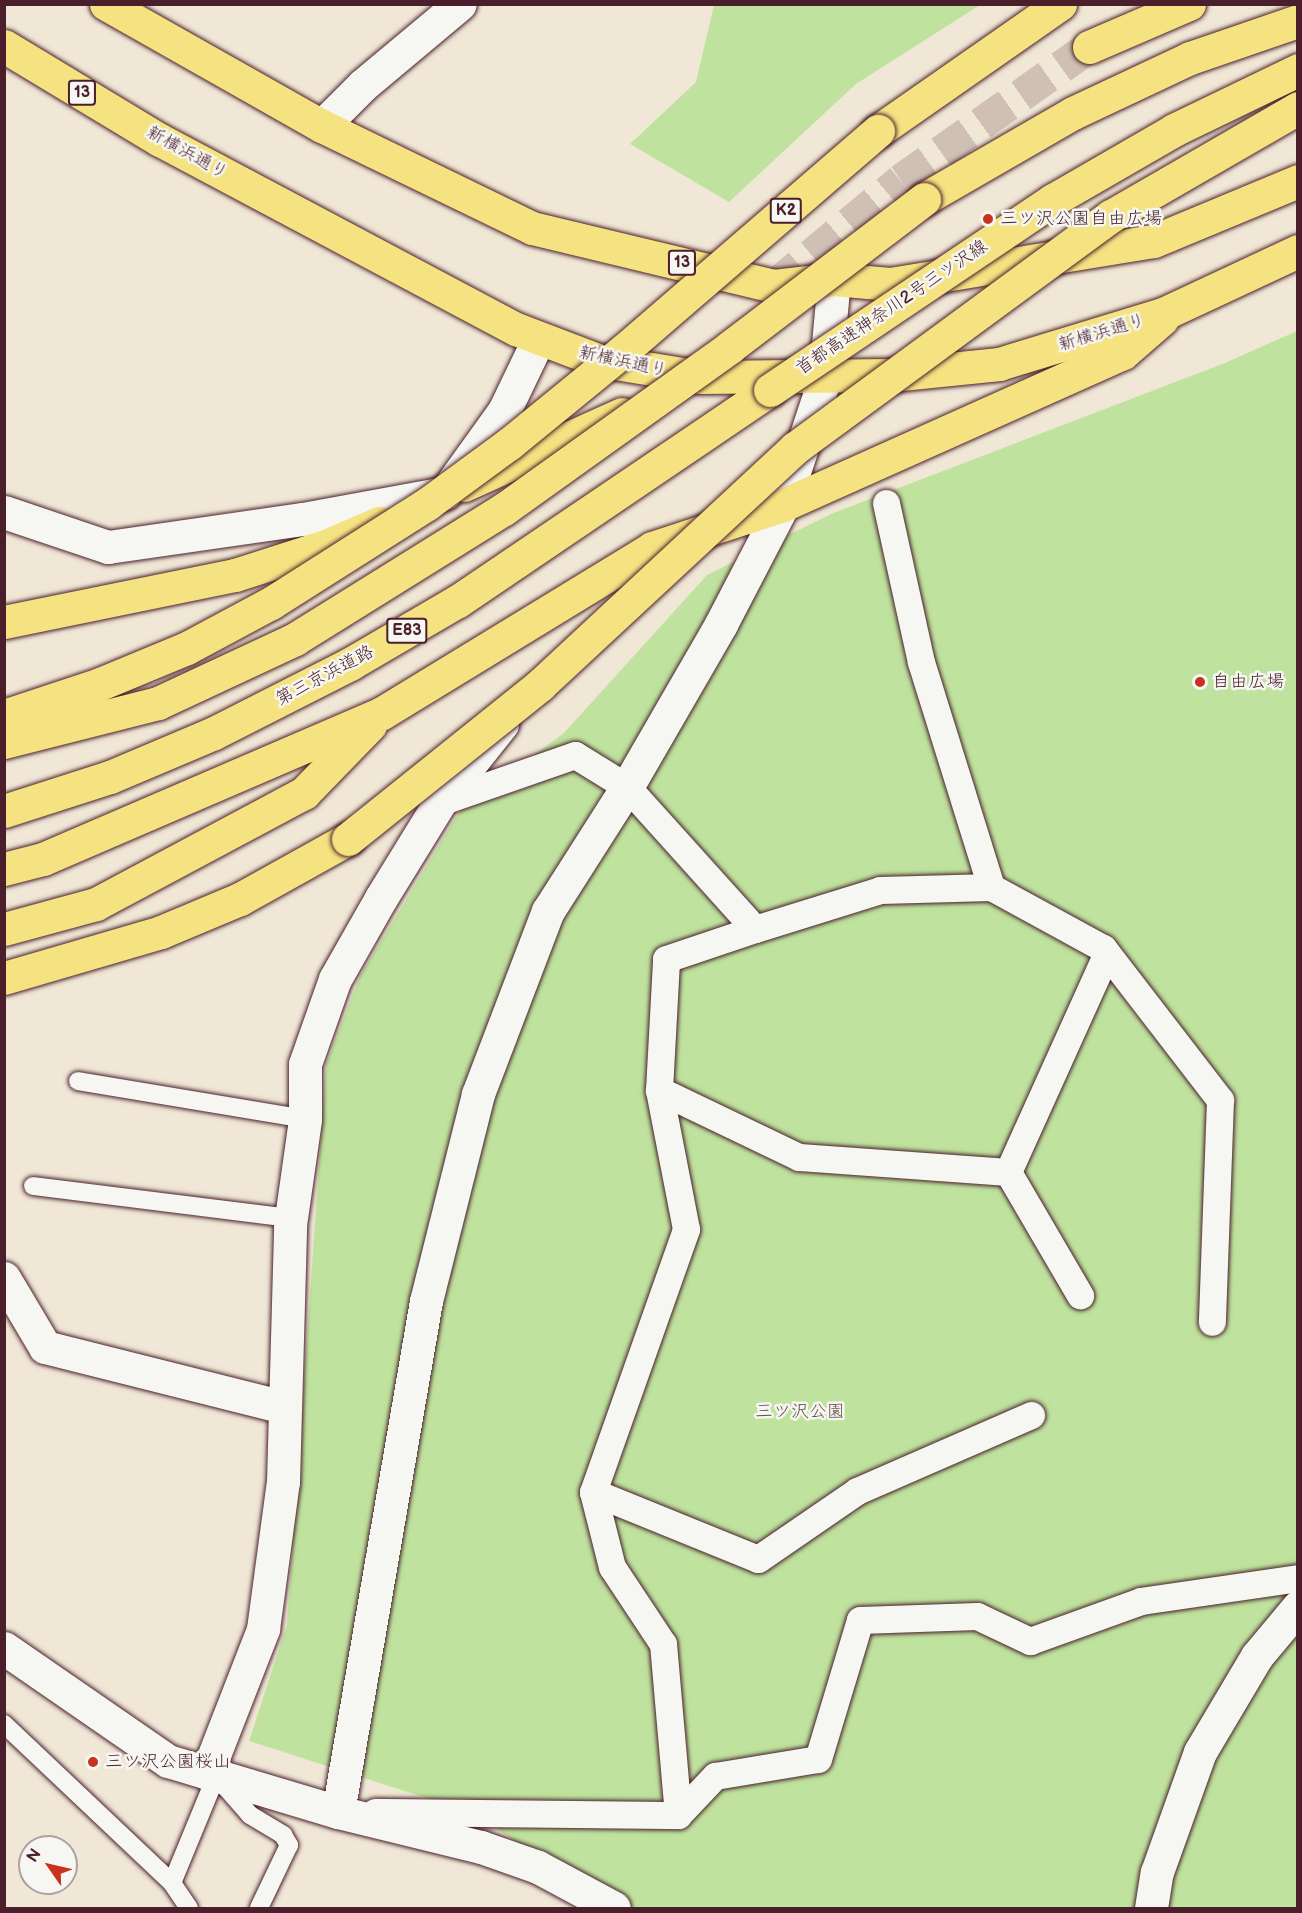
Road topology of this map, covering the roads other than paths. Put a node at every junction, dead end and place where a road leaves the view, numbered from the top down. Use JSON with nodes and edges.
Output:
{"nodes":[{"id":1,"x":106,"y":4,"type":"edge"},
{"id":2,"x":460,"y":4,"type":"edge"},
{"id":3,"x":1060,"y":4,"type":"edge"},
{"id":4,"x":1189,"y":4,"type":"edge"},
{"id":5,"x":1298,"y":21,"type":"edge"},
{"id":6,"x":4,"y":46,"type":"edge"},
{"id":7,"x":1089,"y":47,"type":"tunnel mouth"},
{"id":8,"x":1298,"y":70,"type":"edge"},
{"id":9,"x":4,"y":71,"type":"edge"},
{"id":10,"x":1298,"y":108,"type":"edge"},
{"id":11,"x":322,"y":126,"type":"junction"},
{"id":12,"x":160,"y":140,"type":"junction"},
{"id":13,"x":1298,"y":181,"type":"edge"},
{"id":14,"x":1298,"y":252,"type":"edge"},
{"id":15,"x":834,"y":279,"type":"junction"},
{"id":16,"x":1173,"y":310,"type":"junction"},
{"id":17,"x":538,"y":340,"type":"junction"},
{"id":18,"x":701,"y":377,"type":"junction"},
{"id":19,"x":825,"y":377,"type":"junction"},
{"id":20,"x":770,"y":390,"type":"joint"},
{"id":21,"x":445,"y":493,"type":"junction"},
{"id":22,"x":886,"y":502,"type":"dead end"},
{"id":23,"x":783,"y":505,"type":"junction"},
{"id":24,"x":4,"y":512,"type":"edge"},
{"id":25,"x":4,"y":622,"type":"edge"},
{"id":26,"x":382,"y":713,"type":"junction"},
{"id":27,"x":4,"y":716,"type":"edge"},
{"id":28,"x":4,"y":742,"type":"edge"},
{"id":29,"x":627,"y":787,"type":"junction"},
{"id":30,"x":440,"y":802,"type":"junction"},
{"id":31,"x":7,"y":810,"type":"edge"},
{"id":32,"x":4,"y":868,"type":"edge"},
{"id":33,"x":992,"y":887,"type":"junction"},
{"id":34,"x":4,"y":929,"type":"edge"},
{"id":35,"x":755,"y":929,"type":"junction"},
{"id":36,"x":1107,"y":953,"type":"junction"},
{"id":37,"x":4,"y":978,"type":"edge"},
{"id":38,"x":78,"y":1081,"type":"dead end"},
{"id":39,"x":659,"y":1090,"type":"junction"},
{"id":40,"x":305,"y":1119,"type":"junction"},
{"id":41,"x":1008,"y":1172,"type":"junction"},
{"id":42,"x":33,"y":1186,"type":"dead end"},
{"id":43,"x":291,"y":1218,"type":"junction"},
{"id":44,"x":4,"y":1278,"type":"edge"},
{"id":45,"x":1080,"y":1295,"type":"dead end"},
{"id":46,"x":1212,"y":1322,"type":"dead end"},
{"id":47,"x":284,"y":1407,"type":"junction"},
{"id":48,"x":1030,"y":1414,"type":"dead end"},
{"id":49,"x":593,"y":1492,"type":"junction"},
{"id":50,"x":1298,"y":1578,"type":"edge"},
{"id":51,"x":1298,"y":1607,"type":"edge"},
{"id":52,"x":4,"y":1648,"type":"edge"},
{"id":53,"x":4,"y":1724,"type":"edge"},
{"id":54,"x":212,"y":1774,"type":"junction"},
{"id":55,"x":338,"y":1812,"type":"junction"},
{"id":56,"x":678,"y":1815,"type":"junction"},
{"id":57,"x":172,"y":1883,"type":"junction"},
{"id":58,"x":189,"y":1908,"type":"edge"},
{"id":59,"x":259,"y":1908,"type":"edge"},
{"id":60,"x":614,"y":1908,"type":"edge"},
{"id":61,"x":1151,"y":1908,"type":"edge"}],
"edges":[{"from":1,"to":11,"type":"main road","number":"13"},
{"from":2,"to":11,"type":"street"},
{"from":3,"to":27,"type":"main road","number":"K2","bridge":true},
{"from":4,"to":7,"type":"main road"},
{"from":5,"to":28,"type":"main road","bridge":true},
{"from":6,"to":12,"type":"main road","name":"新横浜通り","number":"13"},
{"from":8,"to":20,"type":"main road","name":"首都高速神奈川2号三ツ沢線","bridge":true},
{"from":9,"to":12,"type":"main road"},
{"from":10,"to":37,"type":"main road","bridge":true},
{"from":11,"to":15,"type":"main road","number":"13"},
{"from":12,"to":17,"type":"main road","name":"新横浜通り","number":"13"},
{"from":13,"to":15,"type":"main road","number":"13"},
{"from":14,"to":16,"type":"main road","name":"新横浜通り","number":"13"},
{"from":15,"to":18,"type":"main road"},
{"from":15,"to":19,"type":"street"},
{"from":16,"to":19,"type":"main road","name":"新横浜通り","number":"13"},
{"from":16,"to":23,"type":"main road"},
{"from":17,"to":18,"type":"main road","name":"新横浜通り","number":"13"},
{"from":17,"to":21,"type":"street"},
{"from":18,"to":19,"type":"main road","name":"新横浜通り","number":"13"},
{"from":18,"to":21,"type":"main road"},
{"from":19,"to":23,"type":"street"},
{"from":20,"to":31,"type":"main road","name":"第三京浜道路","number":"E83"},
{"from":21,"to":24,"type":"street"},
{"from":21,"to":25,"type":"main road"},
{"from":22,"to":33,"type":"street"},
{"from":23,"to":26,"type":"main road"},
{"from":23,"to":29,"type":"street"},
{"from":23,"to":30,"type":"street"},
{"from":26,"to":32,"type":"main road"},
{"from":26,"to":34,"type":"main road"},
{"from":29,"to":30,"type":"street"},
{"from":29,"to":35,"type":"street"},
{"from":29,"to":55,"type":"street"},
{"from":30,"to":40,"type":"street"},
{"from":33,"to":35,"type":"street"},
{"from":33,"to":36,"type":"street"},
{"from":35,"to":39,"type":"street"},
{"from":36,"to":41,"type":"street"},
{"from":36,"to":46,"type":"street"},
{"from":38,"to":40,"type":"lane"},
{"from":39,"to":41,"type":"street"},
{"from":39,"to":49,"type":"street"},
{"from":40,"to":43,"type":"street"},
{"from":41,"to":45,"type":"street"},
{"from":42,"to":43,"type":"lane"},
{"from":43,"to":47,"type":"street"},
{"from":44,"to":47,"type":"street"},
{"from":47,"to":54,"type":"street"},
{"from":48,"to":49,"type":"street"},
{"from":49,"to":56,"type":"street"},
{"from":50,"to":56,"type":"street"},
{"from":51,"to":61,"type":"street"},
{"from":52,"to":54,"type":"street"},
{"from":53,"to":57,"type":"lane"},
{"from":54,"to":55,"type":"street"},
{"from":54,"to":57,"type":"lane"},
{"from":54,"to":59,"type":"lane"},
{"from":55,"to":56,"type":"street"},
{"from":55,"to":60,"type":"street"},
{"from":57,"to":58,"type":"lane"}]}
